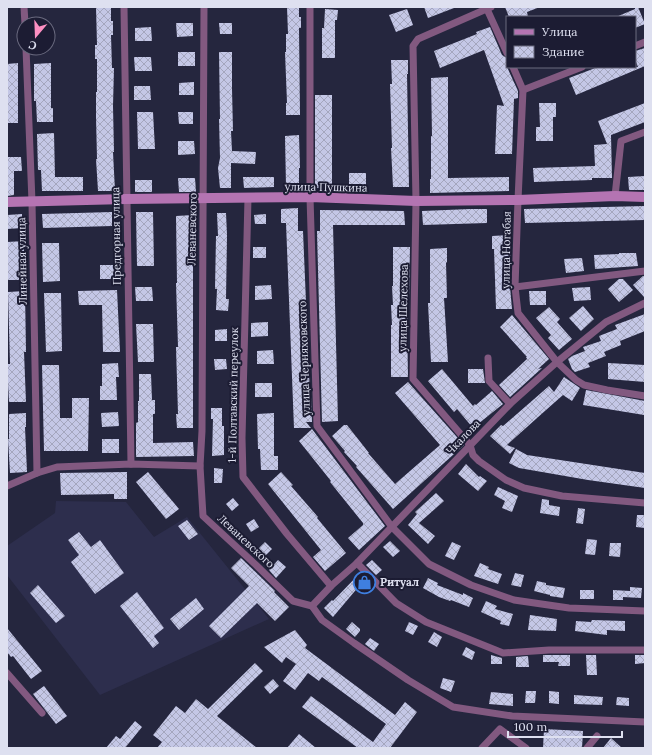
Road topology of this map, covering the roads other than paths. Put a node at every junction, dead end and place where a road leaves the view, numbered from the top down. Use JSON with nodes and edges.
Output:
{"nodes":[{"id":1,"x":124,"y":7,"type":"edge"},
{"id":2,"x":204,"y":7,"type":"edge"},
{"id":3,"x":310,"y":7,"type":"edge"},
{"id":4,"x":488,"y":8,"type":"edge"},
{"id":5,"x":506,"y":51,"type":"edge"},
{"id":6,"x":26,"y":56,"type":"edge"},
{"id":7,"x":513,"y":68,"type":"edge"},
{"id":8,"x":579,"y":68,"type":"edge"},
{"id":9,"x":524,"y":90,"type":"junction"},
{"id":10,"x":645,"y":132,"type":"edge"},
{"id":11,"x":615,"y":196,"type":"junction"},
{"id":12,"x":310,"y":197,"type":"junction"},
{"id":13,"x":645,"y":197,"type":"edge"},
{"id":14,"x":248,"y":198,"type":"junction"},
{"id":15,"x":126,"y":199,"type":"junction"},
{"id":16,"x":203,"y":199,"type":"junction"},
{"id":17,"x":518,"y":200,"type":"junction"},
{"id":18,"x":416,"y":201,"type":"junction"},
{"id":19,"x":7,"y":202,"type":"edge"},
{"id":20,"x":32,"y":202,"type":"junction"},
{"id":21,"x":645,"y":271,"type":"edge"},
{"id":22,"x":515,"y":287,"type":"junction"},
{"id":23,"x":645,"y":304,"type":"edge"},
{"id":24,"x":488,"y":358,"type":"dead end"},
{"id":25,"x":557,"y":362,"type":"junction"},
{"id":26,"x":645,"y":396,"type":"edge"},
{"id":27,"x":510,"y":404,"type":"junction"},
{"id":28,"x":470,"y":445,"type":"junction"},
{"id":29,"x":131,"y":464,"type":"junction"},
{"id":30,"x":200,"y":466,"type":"junction"},
{"id":31,"x":37,"y":473,"type":"junction"},
{"id":32,"x":7,"y":486,"type":"edge"},
{"id":33,"x":645,"y":503,"type":"edge"},
{"id":34,"x":392,"y":527,"type":"junction"},
{"id":35,"x":357,"y":563,"type":"junction"},
{"id":36,"x":331,"y":586,"type":"junction"},
{"id":37,"x":312,"y":606,"type":"junction"},
{"id":38,"x":645,"y":611,"type":"edge"},
{"id":39,"x":645,"y":650,"type":"edge"},
{"id":40,"x":7,"y":672,"type":"edge"},
{"id":41,"x":42,"y":713,"type":"dead end"},
{"id":42,"x":645,"y":722,"type":"edge"},
{"id":43,"x":597,"y":736,"type":"dead end"},
{"id":44,"x":482,"y":748,"type":"edge"},
{"id":45,"x":526,"y":748,"type":"edge"},
{"id":46,"x":587,"y":748,"type":"edge"}],
"edges":[{"from":1,"to":15,"type":"street","name":"Предгорная улица"},
{"from":2,"to":16,"type":"street","name":"Леваневского"},
{"from":3,"to":12,"type":"street","name":"улица Черняховского"},
{"from":4,"to":5,"type":"street"},
{"from":4,"to":18,"type":"street","name":"улица Шелехова"},
{"from":6,"to":20,"type":"street","name":"Линейная улица"},
{"from":7,"to":9,"type":"street"},
{"from":8,"to":9,"type":"street"},
{"from":9,"to":17,"type":"street","name":"улица Ногабая"},
{"from":10,"to":11,"type":"street"},
{"from":11,"to":13,"type":"street","name":"улица Пушкина"},
{"from":11,"to":17,"type":"street","name":"улица Пушкина"},
{"from":12,"to":14,"type":"street","name":"улица Пушкина"},
{"from":12,"to":18,"type":"street","name":"улица Пушкина"},
{"from":12,"to":34,"type":"street","name":"улица Черняховского"},
{"from":14,"to":16,"type":"street","name":"улица Пушкина"},
{"from":14,"to":36,"type":"street","name":"1-й Полтавский переулок"},
{"from":15,"to":16,"type":"street","name":"улица Пушкина"},
{"from":15,"to":20,"type":"street","name":"улица Пушкина"},
{"from":15,"to":29,"type":"street","name":"Предгорная улица"},
{"from":16,"to":30,"type":"street","name":"Леваневского"},
{"from":17,"to":18,"type":"street","name":"улица Пушкина"},
{"from":17,"to":22,"type":"street","name":"улица Ногабая"},
{"from":18,"to":28,"type":"street","name":"улица Шелехова"},
{"from":19,"to":20,"type":"street","name":"улица Пушкина"},
{"from":20,"to":31,"type":"street","name":"Линейная улица"},
{"from":21,"to":22,"type":"street"},
{"from":22,"to":25,"type":"street","name":"улица Ногабая"},
{"from":23,"to":25,"type":"street","name":"Чкалова"},
{"from":24,"to":27,"type":"street"},
{"from":25,"to":26,"type":"street","name":"улица Ногабая"},
{"from":25,"to":27,"type":"street","name":"Чкалова"},
{"from":27,"to":28,"type":"street","name":"Чкалова"},
{"from":28,"to":33,"type":"street","name":"улица Шелехова"},
{"from":28,"to":34,"type":"street","name":"Чкалова"},
{"from":29,"to":30,"type":"street"},
{"from":29,"to":31,"type":"street"},
{"from":30,"to":37,"type":"street","name":"Леваневского"},
{"from":31,"to":32,"type":"street"},
{"from":34,"to":35,"type":"street","name":"Чкалова"},
{"from":34,"to":38,"type":"street","name":"улица Черняховского"},
{"from":35,"to":36,"type":"street","name":"Чкалова"},
{"from":35,"to":39,"type":"street"},
{"from":36,"to":37,"type":"street","name":"Чкалова"},
{"from":37,"to":42,"type":"street"},
{"from":40,"to":41,"type":"street"},
{"from":43,"to":46,"type":"street"},
{"from":44,"to":45,"type":"street"}]}
